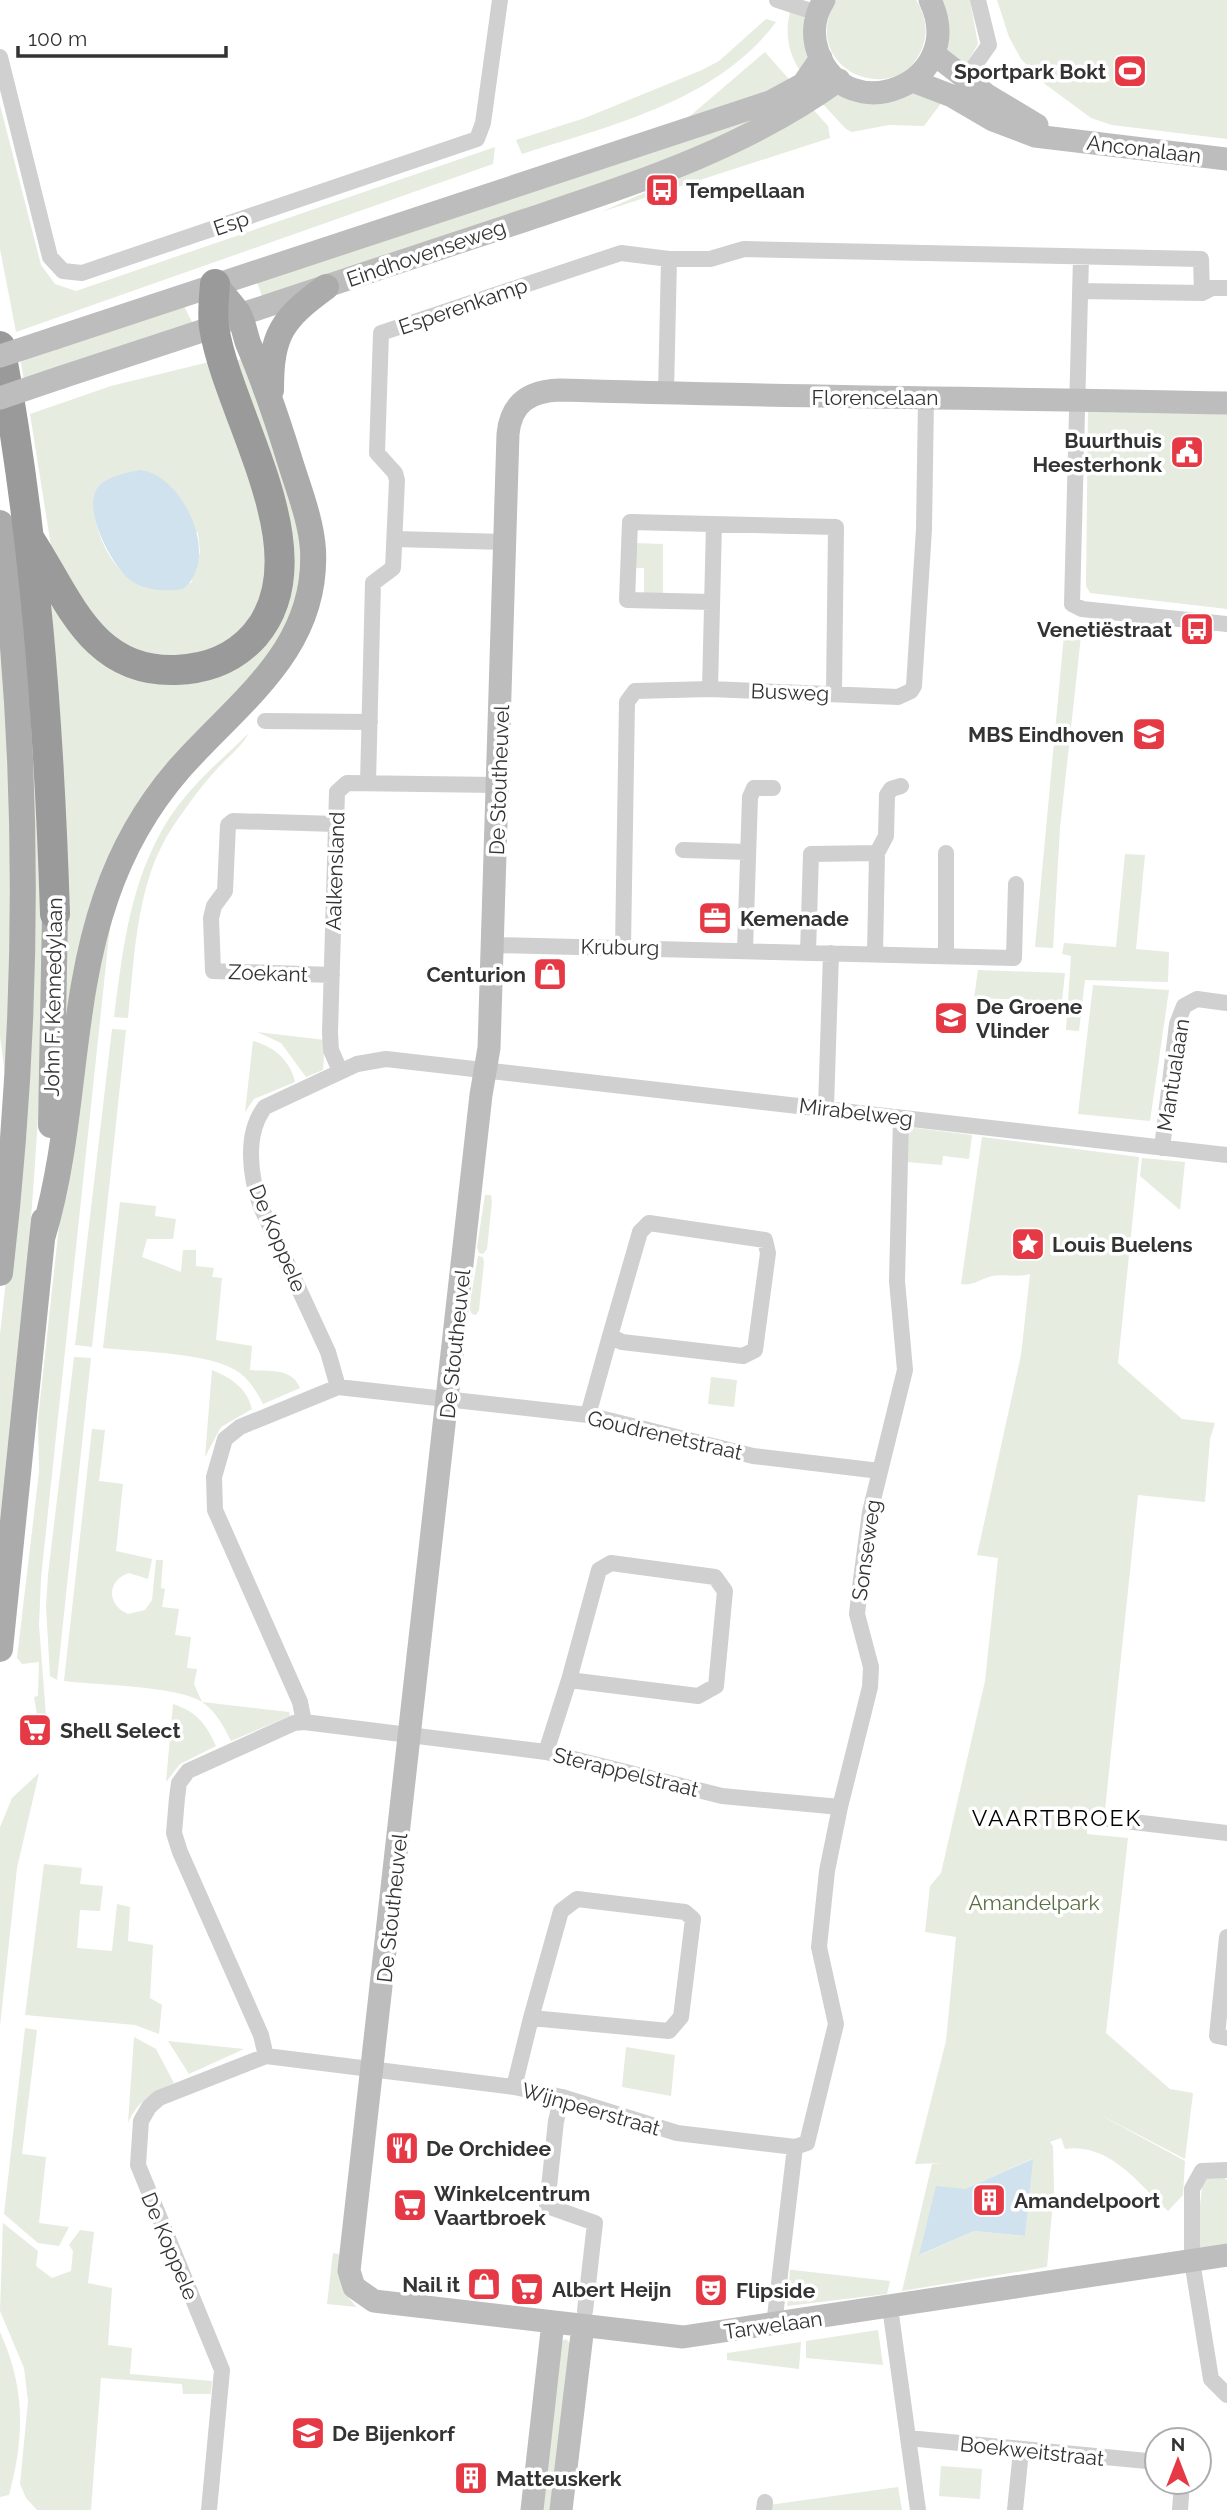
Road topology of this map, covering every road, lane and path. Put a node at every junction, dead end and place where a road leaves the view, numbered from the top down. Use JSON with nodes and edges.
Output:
{"nodes":[{"id":1,"x":500,"y":0,"type":"edge"},
{"id":2,"x":778,"y":0,"type":"edge"},
{"id":3,"x":930,"y":0,"type":"edge"},
{"id":4,"x":978,"y":0,"type":"edge"},
{"id":5,"x":820,"y":7,"type":"edge"},
{"id":6,"x":934,"y":54,"type":"junction"},
{"id":7,"x":0,"y":57,"type":"edge"},
{"id":8,"x":821,"y":58,"type":"junction"},
{"id":9,"x":965,"y":79,"type":"junction"},
{"id":10,"x":839,"y":80,"type":"junction"},
{"id":11,"x":914,"y":81,"type":"junction"},
{"id":12,"x":1060,"y":139,"type":"junction"},
{"id":13,"x":1227,"y":159,"type":"edge"},
{"id":14,"x":1081,"y":257,"type":"junction"},
{"id":15,"x":669,"y":260,"type":"junction"},
{"id":16,"x":215,"y":284,"type":"junction"},
{"id":17,"x":326,"y":287,"type":"junction"},
{"id":18,"x":1227,"y":289,"type":"edge"},
{"id":19,"x":1080,"y":291,"type":"junction"},
{"id":20,"x":1202,"y":293,"type":"junction"},
{"id":21,"x":227,"y":321,"type":"junction"},
{"id":22,"x":0,"y":346,"type":"edge"},
{"id":23,"x":0,"y":356,"type":"edge"},
{"id":24,"x":666,"y":393,"type":"junction"},
{"id":25,"x":0,"y":398,"type":"edge"},
{"id":26,"x":525,"y":398,"type":"joint"},
{"id":27,"x":271,"y":399,"type":"junction"},
{"id":28,"x":926,"y":399,"type":"junction"},
{"id":29,"x":1078,"y":399,"type":"junction"},
{"id":30,"x":1227,"y":403,"type":"edge"},
{"id":31,"x":0,"y":523,"type":"edge"},
{"id":32,"x":714,"y":524,"type":"junction"},
{"id":33,"x":395,"y":539,"type":"junction"},
{"id":34,"x":32,"y":541,"type":"junction"},
{"id":35,"x":505,"y":542,"type":"junction"},
{"id":36,"x":712,"y":602,"type":"junction"},
{"id":37,"x":1227,"y":624,"type":"edge"},
{"id":38,"x":710,"y":689,"type":"junction"},
{"id":39,"x":834,"y":694,"type":"junction"},
{"id":40,"x":265,"y":721,"type":"dead end"},
{"id":41,"x":370,"y":722,"type":"junction"},
{"id":42,"x":368,"y":783,"type":"junction"},
{"id":43,"x":498,"y":785,"type":"junction"},
{"id":44,"x":901,"y":786,"type":"dead end"},
{"id":45,"x":773,"y":788,"type":"dead end"},
{"id":46,"x":336,"y":824,"type":"junction"},
{"id":47,"x":683,"y":850,"type":"dead end"},
{"id":48,"x":748,"y":852,"type":"junction"},
{"id":49,"x":877,"y":853,"type":"junction"},
{"id":50,"x":946,"y":853,"type":"dead end"},
{"id":51,"x":1016,"y":884,"type":"dead end"},
{"id":52,"x":55,"y":914,"type":"joint"},
{"id":53,"x":494,"y":944,"type":"junction"},
{"id":54,"x":623,"y":947,"type":"junction"},
{"id":55,"x":745,"y":950,"type":"junction"},
{"id":56,"x":808,"y":952,"type":"junction"},
{"id":57,"x":831,"y":953,"type":"junction"},
{"id":58,"x":875,"y":954,"type":"junction"},
{"id":59,"x":946,"y":956,"type":"junction"},
{"id":60,"x":332,"y":975,"type":"junction"},
{"id":61,"x":1227,"y":1003,"type":"edge"},
{"id":62,"x":486,"y":1070,"type":"junction"},
{"id":63,"x":340,"y":1071,"type":"junction"},
{"id":64,"x":0,"y":1083,"type":"edge"},
{"id":65,"x":825,"y":1108,"type":"junction"},
{"id":66,"x":901,"y":1118,"type":"junction"},
{"id":67,"x":1162,"y":1148,"type":"junction"},
{"id":68,"x":1227,"y":1155,"type":"edge"},
{"id":69,"x":43,"y":1235,"type":"junction"},
{"id":70,"x":1,"y":1262,"type":"edge"},
{"id":71,"x":610,"y":1336,"type":"junction"},
{"id":72,"x":338,"y":1387,"type":"junction"},
{"id":73,"x":449,"y":1400,"type":"junction"},
{"id":74,"x":588,"y":1415,"type":"junction"},
{"id":75,"x":880,"y":1471,"type":"junction"},
{"id":76,"x":0,"y":1649,"type":"edge"},
{"id":77,"x":569,"y":1680,"type":"junction"},
{"id":78,"x":304,"y":1722,"type":"junction"},
{"id":79,"x":412,"y":1735,"type":"junction"},
{"id":80,"x":546,"y":1752,"type":"junction"},
{"id":81,"x":839,"y":1807,"type":"junction"},
{"id":82,"x":1108,"y":1819,"type":"dead end"},
{"id":83,"x":1227,"y":1833,"type":"edge"},
{"id":84,"x":1227,"y":1937,"type":"edge"},
{"id":85,"x":531,"y":2018,"type":"junction"},
{"id":86,"x":1227,"y":2038,"type":"edge"},
{"id":87,"x":266,"y":2056,"type":"junction"},
{"id":88,"x":373,"y":2070,"type":"junction"},
{"id":89,"x":514,"y":2087,"type":"junction"},
{"id":90,"x":562,"y":2097,"type":"junction"},
{"id":91,"x":801,"y":2145,"type":"junction"},
{"id":92,"x":1227,"y":2170,"type":"edge"},
{"id":93,"x":1227,"y":2255,"type":"edge"},
{"id":94,"x":1192,"y":2261,"type":"junction"},
{"id":95,"x":357,"y":2290,"type":"joint"},
{"id":96,"x":890,"y":2308,"type":"junction"},
{"id":97,"x":584,"y":2318,"type":"junction"},
{"id":98,"x":553,"y":2322,"type":"junction"},
{"id":99,"x":774,"y":2325,"type":"junction"},
{"id":100,"x":1227,"y":2395,"type":"edge"},
{"id":101,"x":908,"y":2438,"type":"junction"},
{"id":102,"x":1021,"y":2451,"type":"junction"},
{"id":103,"x":1143,"y":2461,"type":"edge"},
{"id":104,"x":209,"y":2510,"type":"edge"},
{"id":105,"x":532,"y":2510,"type":"edge"},
{"id":106,"x":561,"y":2510,"type":"edge"},
{"id":107,"x":918,"y":2510,"type":"edge"},
{"id":108,"x":1015,"y":2510,"type":"edge"}],
"edges":[{"from":1,"to":7,"type":"street","name":"Esp"},
{"from":2,"to":5,"type":"street"},
{"from":3,"to":6,"type":"street"},
{"from":4,"to":9,"type":"street"},
{"from":5,"to":8,"type":"street"},
{"from":6,"to":9,"type":"street","name":"Anconalaan"},
{"from":6,"to":11,"type":"street"},
{"from":8,"to":10,"type":"street"},
{"from":8,"to":16,"type":"street","name":"Eindhovenseweg"},
{"from":9,"to":12,"type":"street","name":"Anconalaan"},
{"from":10,"to":11,"type":"street"},
{"from":10,"to":17,"type":"street","name":"Eindhovenseweg"},
{"from":11,"to":12,"type":"street","name":"Anconalaan"},
{"from":12,"to":13,"type":"street","name":"Anconalaan"},
{"from":14,"to":15,"type":"street","name":"Esperenkamp"},
{"from":14,"to":19,"type":"street"},
{"from":14,"to":20,"type":"street","name":"Esperenkamp"},
{"from":15,"to":24,"type":"street"},
{"from":15,"to":33,"type":"street","name":"Esperenkamp"},
{"from":16,"to":21,"type":"highway"},
{"from":16,"to":23,"type":"street","name":"Eindhovenseweg","bridge":true},
{"from":17,"to":21,"type":"street","name":"Eindhovenseweg"},
{"from":17,"to":27,"type":"main road"},
{"from":18,"to":20,"type":"street"},
{"from":19,"to":20,"type":"street"},
{"from":19,"to":29,"type":"street"},
{"from":21,"to":25,"type":"street","name":"Eindhovenseweg","bridge":true},
{"from":21,"to":27,"type":"main road"},
{"from":21,"to":34,"type":"highway"},
{"from":22,"to":34,"type":"highway","name":"John F. Kennedylaan"},
{"from":24,"to":26,"type":"street","name":"Florencelaan"},
{"from":24,"to":28,"type":"street","name":"Florencelaan"},
{"from":26,"to":35,"type":"street","name":"De Stoutheuvel"},
{"from":27,"to":69,"type":"main road"},
{"from":28,"to":29,"type":"street","name":"Florencelaan"},
{"from":28,"to":39,"type":"street","name":"Busweg"},
{"from":29,"to":30,"type":"street","name":"Florencelaan"},
{"from":29,"to":37,"type":"street"},
{"from":31,"to":70,"type":"main road","name":"John F. Kennedylaan"},
{"from":32,"to":36,"type":"street"},
{"from":32,"to":36,"type":"street"},
{"from":32,"to":39,"type":"street"},
{"from":33,"to":35,"type":"street"},
{"from":33,"to":41,"type":"street","name":"Esperenkamp"},
{"from":34,"to":52,"type":"highway","name":"John F. Kennedylaan"},
{"from":35,"to":43,"type":"street","name":"De Stoutheuvel"},
{"from":36,"to":38,"type":"street"},
{"from":38,"to":39,"type":"street","name":"Busweg"},
{"from":38,"to":54,"type":"street","name":"Busweg"},
{"from":40,"to":41,"type":"street"},
{"from":41,"to":42,"type":"street","name":"Esperenkamp"},
{"from":42,"to":43,"type":"street","name":"Aalkensland"},
{"from":42,"to":46,"type":"street","name":"Aalkensland"},
{"from":43,"to":53,"type":"street","name":"De Stoutheuvel"},
{"from":44,"to":49,"type":"street"},
{"from":45,"to":48,"type":"street"},
{"from":46,"to":60,"type":"street","name":"Aalkensland"},
{"from":46,"to":60,"type":"street","name":"Zoekant"},
{"from":47,"to":48,"type":"street"},
{"from":48,"to":55,"type":"street"},
{"from":49,"to":56,"type":"street"},
{"from":49,"to":58,"type":"street"},
{"from":50,"to":59,"type":"street"},
{"from":51,"to":59,"type":"street","name":"Kruburg"},
{"from":52,"to":69,"type":"main road","name":"John F. Kennedylaan"},
{"from":53,"to":54,"type":"street","name":"Kruburg"},
{"from":53,"to":62,"type":"street","name":"De Stoutheuvel"},
{"from":54,"to":55,"type":"street","name":"Kruburg"},
{"from":55,"to":56,"type":"street","name":"Kruburg"},
{"from":56,"to":57,"type":"street","name":"Kruburg"},
{"from":57,"to":58,"type":"street","name":"Kruburg"},
{"from":57,"to":65,"type":"street"},
{"from":58,"to":59,"type":"street","name":"Kruburg"},
{"from":60,"to":63,"type":"street","name":"Aalkensland"},
{"from":61,"to":67,"type":"street","name":"Mantualaan"},
{"from":62,"to":63,"type":"street","name":"De Koppele"},
{"from":62,"to":65,"type":"street","name":"Mirabelweg"},
{"from":62,"to":73,"type":"street","name":"De Stoutheuvel"},
{"from":63,"to":72,"type":"street","name":"De Koppele"},
{"from":64,"to":70,"type":"main road"},
{"from":65,"to":66,"type":"street","name":"Mirabelweg"},
{"from":66,"to":67,"type":"street","name":"Mirabelweg"},
{"from":66,"to":75,"type":"street","name":"Sonseweg"},
{"from":67,"to":68,"type":"street","name":"Mirabelweg"},
{"from":69,"to":76,"type":"main road","name":"John F. Kennedylaan"},
{"from":71,"to":71,"type":"street"},
{"from":71,"to":74,"type":"street"},
{"from":72,"to":73,"type":"street"},
{"from":72,"to":78,"type":"street"},
{"from":73,"to":74,"type":"street","name":"Goudrenetstraat"},
{"from":73,"to":79,"type":"street","name":"De Stoutheuvel"},
{"from":74,"to":75,"type":"street","name":"Goudrenetstraat"},
{"from":75,"to":81,"type":"street","name":"Sonseweg"},
{"from":77,"to":77,"type":"street"},
{"from":77,"to":80,"type":"street"},
{"from":78,"to":79,"type":"street"},
{"from":78,"to":87,"type":"street"},
{"from":79,"to":80,"type":"street","name":"Sterappelstraat"},
{"from":79,"to":88,"type":"street","name":"De Stoutheuvel"},
{"from":80,"to":81,"type":"street","name":"Sterappelstraat"},
{"from":81,"to":91,"type":"street","name":"Sonseweg"},
{"from":82,"to":83,"type":"street"},
{"from":84,"to":86,"type":"street"},
{"from":85,"to":85,"type":"street"},
{"from":85,"to":89,"type":"street"},
{"from":87,"to":88,"type":"street","name":"De Koppele"},
{"from":87,"to":104,"type":"street","name":"De Koppele"},
{"from":88,"to":89,"type":"street","name":"Wijnpeerstraat"},
{"from":88,"to":95,"type":"street","name":"De Stoutheuvel"},
{"from":89,"to":90,"type":"street","name":"Wijnpeerstraat"},
{"from":90,"to":91,"type":"street","name":"Wijnpeerstraat"},
{"from":90,"to":97,"type":"street"},
{"from":91,"to":99,"type":"street","name":"Sonseweg"},
{"from":92,"to":94,"type":"street"},
{"from":93,"to":94,"type":"street","name":"Tarwelaan"},
{"from":94,"to":96,"type":"street","name":"Tarwelaan"},
{"from":94,"to":100,"type":"street"},
{"from":95,"to":98,"type":"street","name":"Tarwelaan"},
{"from":96,"to":99,"type":"street","name":"Tarwelaan"},
{"from":96,"to":101,"type":"street"},
{"from":97,"to":98,"type":"street","name":"Tarwelaan"},
{"from":97,"to":99,"type":"street","name":"Tarwelaan"},
{"from":97,"to":106,"type":"street"},
{"from":98,"to":105,"type":"street"},
{"from":101,"to":102,"type":"street","name":"Boekweitstraat"},
{"from":101,"to":107,"type":"street"},
{"from":102,"to":103,"type":"street","name":"Boekweitstraat"},
{"from":102,"to":108,"type":"street"}]}
